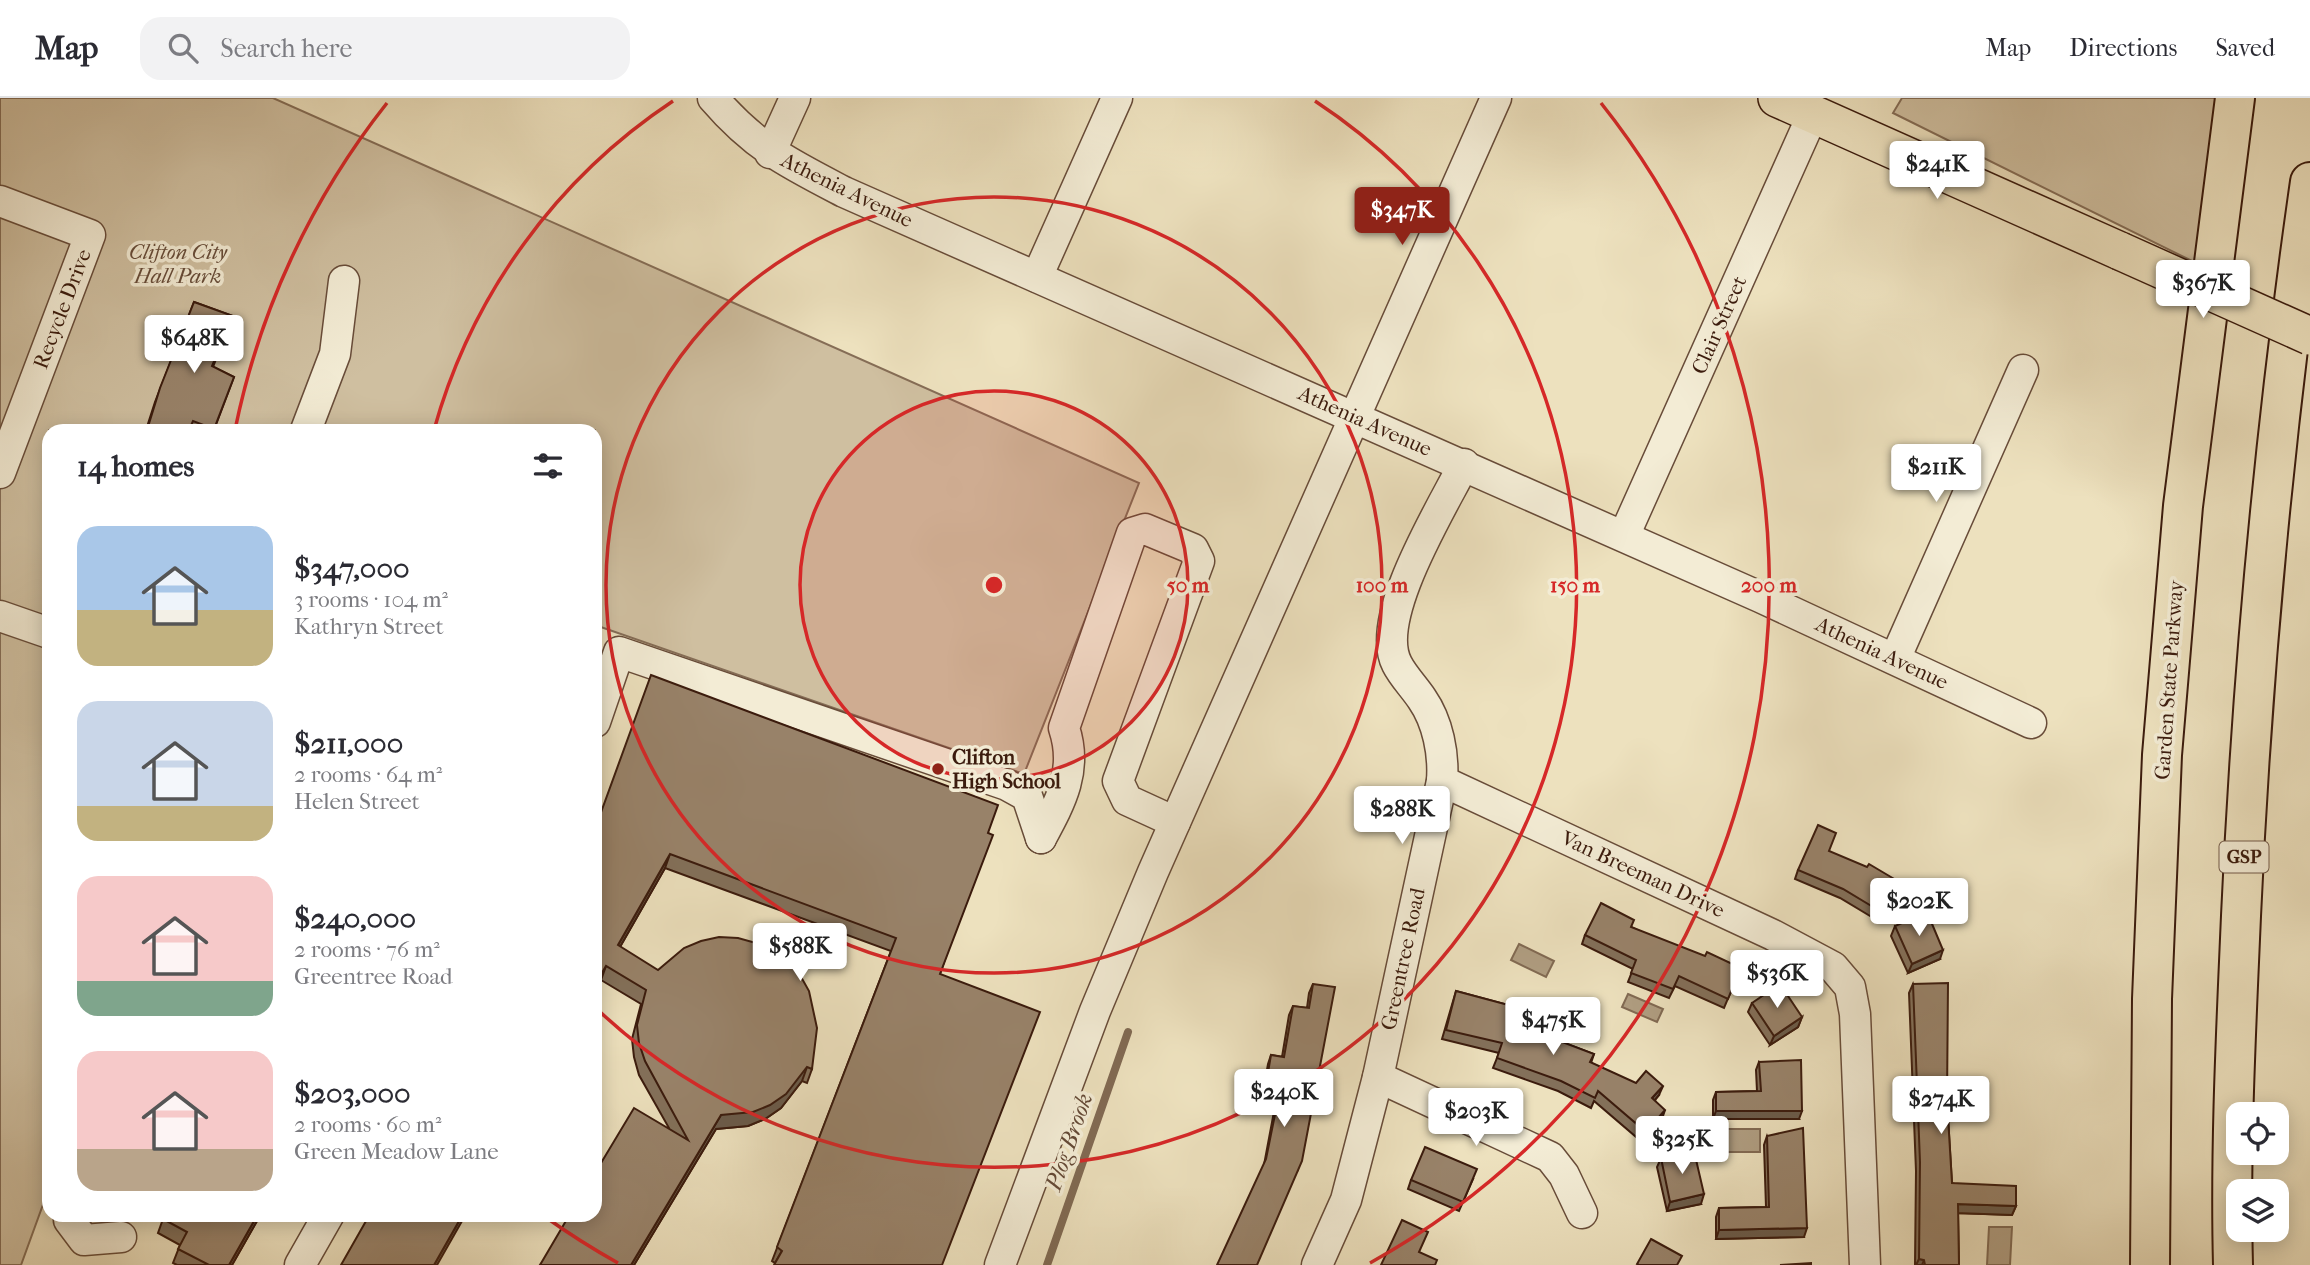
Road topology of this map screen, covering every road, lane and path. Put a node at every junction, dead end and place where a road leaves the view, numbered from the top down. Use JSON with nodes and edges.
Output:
{"nodes":[{"id":1,"x":713,"y":98,"type":"edge"},
{"id":2,"x":795,"y":98,"type":"edge"},
{"id":3,"x":1117,"y":98,"type":"edge"},
{"id":4,"x":1496,"y":98,"type":"edge"},
{"id":5,"x":1777,"y":98,"type":"edge"},
{"id":6,"x":2235,"y":98,"type":"edge"},
{"id":7,"x":1814,"y":114,"type":"junction"},
{"id":8,"x":770,"y":153,"type":"junction"},
{"id":9,"x":2310,"y":182,"type":"edge"},
{"id":10,"x":0,"y":201,"type":"edge"},
{"id":11,"x":1037,"y":277,"type":"junction"},
{"id":12,"x":344,"y":281,"type":"dead end"},
{"id":13,"x":2310,"y":336,"type":"edge"},
{"id":14,"x":2023,"y":370,"type":"dead end"},
{"id":15,"x":1356,"y":416,"type":"junction"},
{"id":16,"x":308,"y":424,"type":"edge"},
{"id":17,"x":1464,"y":464,"type":"junction"},
{"id":18,"x":0,"y":473,"type":"edge"},
{"id":19,"x":1624,"y":536,"type":"junction"},
{"id":20,"x":0,"y":616,"type":"edge"},
{"id":21,"x":42,"y":631,"type":"edge"},
{"id":22,"x":1895,"y":659,"type":"junction"},
{"id":23,"x":602,"y":702,"type":"edge"},
{"id":24,"x":2031,"y":723,"type":"dead end"},
{"id":25,"x":1441,"y":781,"type":"junction"},
{"id":26,"x":1175,"y":822,"type":"junction"},
{"id":27,"x":1378,"y":1077,"type":"junction"},
{"id":28,"x":1582,"y":1213,"type":"dead end"},
{"id":29,"x":70,"y":1222,"type":"edge"},
{"id":30,"x":324,"y":1222,"type":"edge"},
{"id":31,"x":121,"y":1237,"type":"dead end"},
{"id":32,"x":300,"y":1265,"type":"edge"},
{"id":33,"x":1000,"y":1265,"type":"edge"},
{"id":34,"x":1317,"y":1265,"type":"edge"},
{"id":35,"x":1865,"y":1265,"type":"edge"},
{"id":36,"x":2150,"y":1265,"type":"edge"},
{"id":37,"x":2233,"y":1265,"type":"edge"}],
"edges":[{"from":1,"to":8,"type":"street","name":"Athenia Avenue"},
{"from":2,"to":8,"type":"street"},
{"from":3,"to":11,"type":"street"},
{"from":4,"to":15,"type":"street"},
{"from":5,"to":7,"type":"main road"},
{"from":6,"to":36,"type":"highway","name":"Garden State Parkway"},
{"from":7,"to":13,"type":"main road","bridge":true},
{"from":7,"to":19,"type":"street","name":"Clair Street"},
{"from":8,"to":11,"type":"street","name":"Athenia Avenue"},
{"from":9,"to":37,"type":"highway","number":"GSP"},
{"from":10,"to":18,"type":"street","name":"Recycle Drive"},
{"from":11,"to":15,"type":"street","name":"Athenia Avenue"},
{"from":12,"to":16,"type":"street"},
{"from":14,"to":22,"type":"street"},
{"from":15,"to":17,"type":"street","name":"Athenia Avenue"},
{"from":15,"to":26,"type":"street"},
{"from":17,"to":19,"type":"street","name":"Athenia Avenue"},
{"from":17,"to":25,"type":"street","name":"Greentree Road"},
{"from":19,"to":22,"type":"street","name":"Athenia Avenue"},
{"from":20,"to":21,"type":"street"},
{"from":22,"to":24,"type":"street","name":"Athenia Avenue"},
{"from":23,"to":26,"type":"street"},
{"from":25,"to":27,"type":"street","name":"Greentree Road"},
{"from":25,"to":35,"type":"street","name":"Van Breeman Drive"},
{"from":26,"to":33,"type":"street"},
{"from":27,"to":28,"type":"street"},
{"from":27,"to":34,"type":"street","name":"Greentree Road"},
{"from":29,"to":31,"type":"street"},
{"from":30,"to":32,"type":"street"}]}
